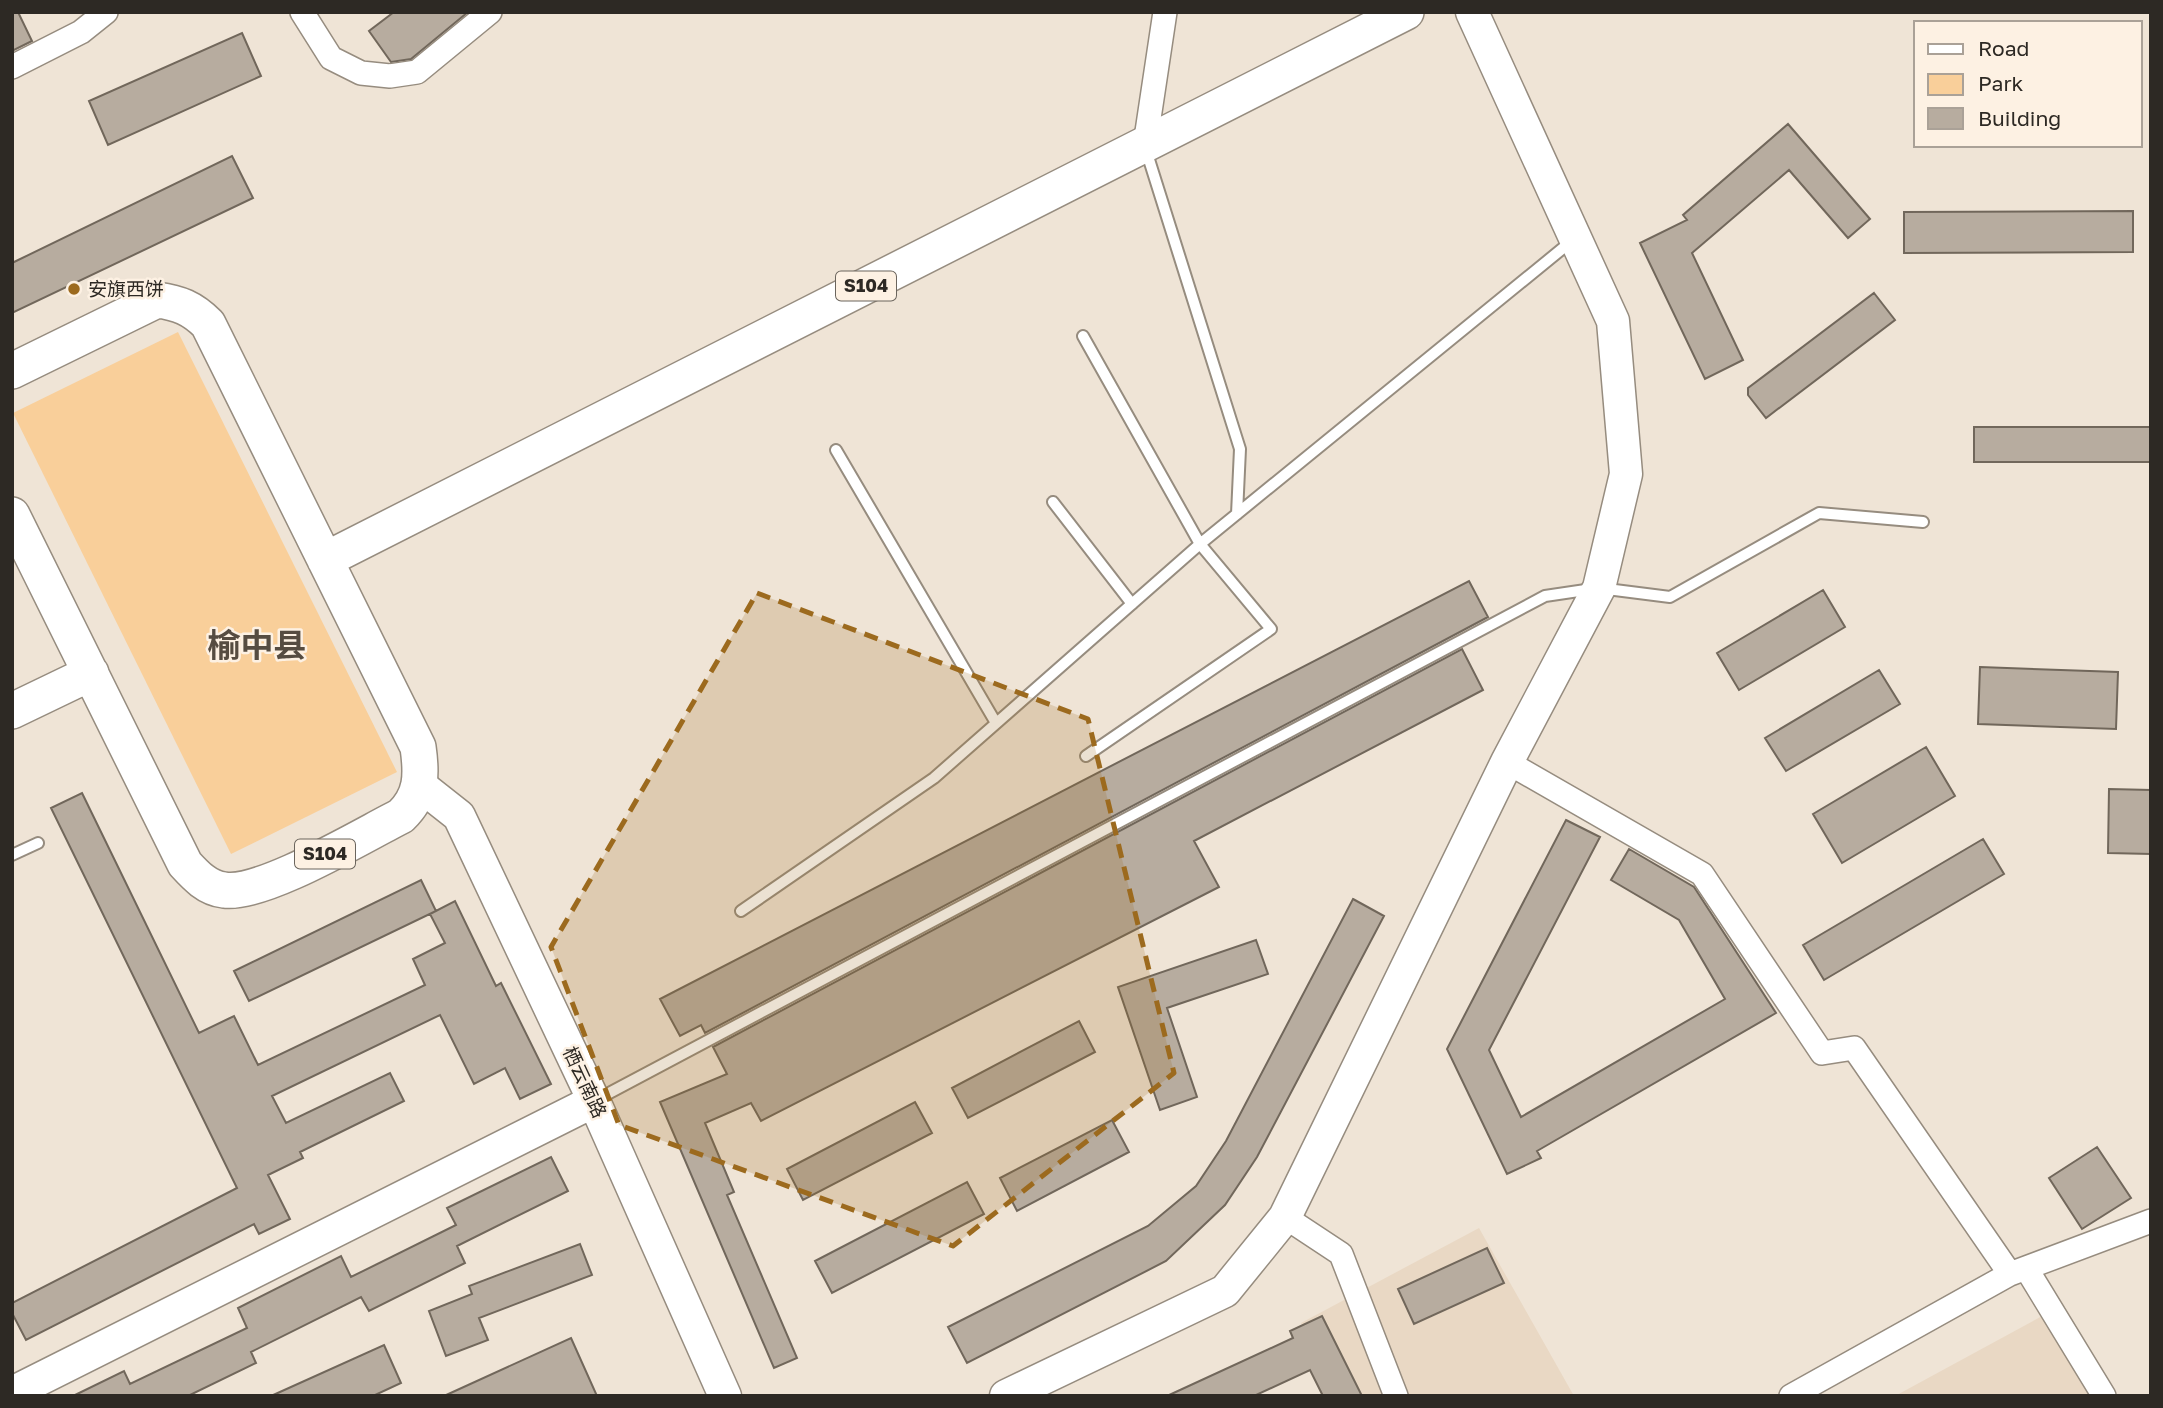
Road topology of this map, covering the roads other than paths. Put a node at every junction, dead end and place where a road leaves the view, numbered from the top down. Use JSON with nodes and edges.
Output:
{"nodes":[{"id":1,"x":106,"y":12,"type":"edge"},
{"id":2,"x":302,"y":12,"type":"edge"},
{"id":3,"x":490,"y":12,"type":"edge"},
{"id":4,"x":1165,"y":12,"type":"edge"},
{"id":5,"x":1406,"y":12,"type":"edge"},
{"id":6,"x":1472,"y":12,"type":"edge"},
{"id":7,"x":12,"y":67,"type":"edge"},
{"id":8,"x":1145,"y":145,"type":"junction"},
{"id":9,"x":1576,"y":238,"type":"junction"},
{"id":10,"x":1083,"y":336,"type":"dead end"},
{"id":11,"x":12,"y":371,"type":"edge"},
{"id":12,"x":836,"y":450,"type":"dead end"},
{"id":13,"x":1053,"y":502,"type":"dead end"},
{"id":14,"x":1237,"y":514,"type":"junction"},
{"id":15,"x":12,"y":515,"type":"edge"},
{"id":16,"x":1923,"y":522,"type":"dead end"},
{"id":17,"x":1200,"y":544,"type":"junction"},
{"id":18,"x":325,"y":559,"type":"junction"},
{"id":19,"x":1599,"y":587,"type":"junction"},
{"id":20,"x":1132,"y":604,"type":"junction"},
{"id":21,"x":91,"y":673,"type":"junction"},
{"id":22,"x":12,"y":711,"type":"edge"},
{"id":23,"x":996,"y":723,"type":"junction"},
{"id":24,"x":1086,"y":756,"type":"dead end"},
{"id":25,"x":1507,"y":762,"type":"junction"},
{"id":26,"x":421,"y":786,"type":"junction"},
{"id":27,"x":38,"y":843,"type":"dead end"},
{"id":28,"x":12,"y":855,"type":"edge"},
{"id":29,"x":741,"y":911,"type":"dead end"},
{"id":30,"x":594,"y":1101,"type":"junction"},
{"id":31,"x":1284,"y":1217,"type":"junction"},
{"id":32,"x":2151,"y":1221,"type":"edge"},
{"id":33,"x":2018,"y":1271,"type":"junction"},
{"id":34,"x":12,"y":1393,"type":"edge"},
{"id":35,"x":725,"y":1396,"type":"edge"},
{"id":36,"x":1006,"y":1396,"type":"edge"},
{"id":37,"x":1396,"y":1396,"type":"edge"},
{"id":38,"x":1791,"y":1396,"type":"edge"},
{"id":39,"x":2104,"y":1396,"type":"edge"}],
"edges":[{"from":1,"to":7,"type":"street"},
{"from":2,"to":3,"type":"street"},
{"from":4,"to":8,"type":"street"},
{"from":5,"to":8,"type":"main road","number":"S104"},
{"from":6,"to":9,"type":"street"},
{"from":8,"to":14,"type":"lane"},
{"from":8,"to":18,"type":"main road","number":"S104"},
{"from":9,"to":14,"type":"lane"},
{"from":9,"to":19,"type":"street"},
{"from":10,"to":17,"type":"lane"},
{"from":11,"to":18,"type":"main road"},
{"from":12,"to":23,"type":"lane"},
{"from":13,"to":20,"type":"lane"},
{"from":14,"to":17,"type":"lane"},
{"from":15,"to":21,"type":"main road","number":"S104"},
{"from":16,"to":19,"type":"lane"},
{"from":17,"to":20,"type":"lane"},
{"from":17,"to":24,"type":"lane"},
{"from":18,"to":26,"type":"main road"},
{"from":19,"to":25,"type":"street"},
{"from":19,"to":30,"type":"lane"},
{"from":20,"to":23,"type":"lane"},
{"from":21,"to":22,"type":"main road"},
{"from":21,"to":26,"type":"main road","number":"S104"},
{"from":23,"to":29,"type":"lane"},
{"from":25,"to":31,"type":"street"},
{"from":25,"to":33,"type":"street"},
{"from":26,"to":30,"type":"street","name":"栖云南路"},
{"from":27,"to":28,"type":"lane"},
{"from":30,"to":34,"type":"street"},
{"from":30,"to":35,"type":"street","name":"栖云南路"},
{"from":31,"to":36,"type":"street"},
{"from":31,"to":37,"type":"street"},
{"from":32,"to":33,"type":"street"},
{"from":33,"to":38,"type":"street"},
{"from":33,"to":39,"type":"street"}]}
